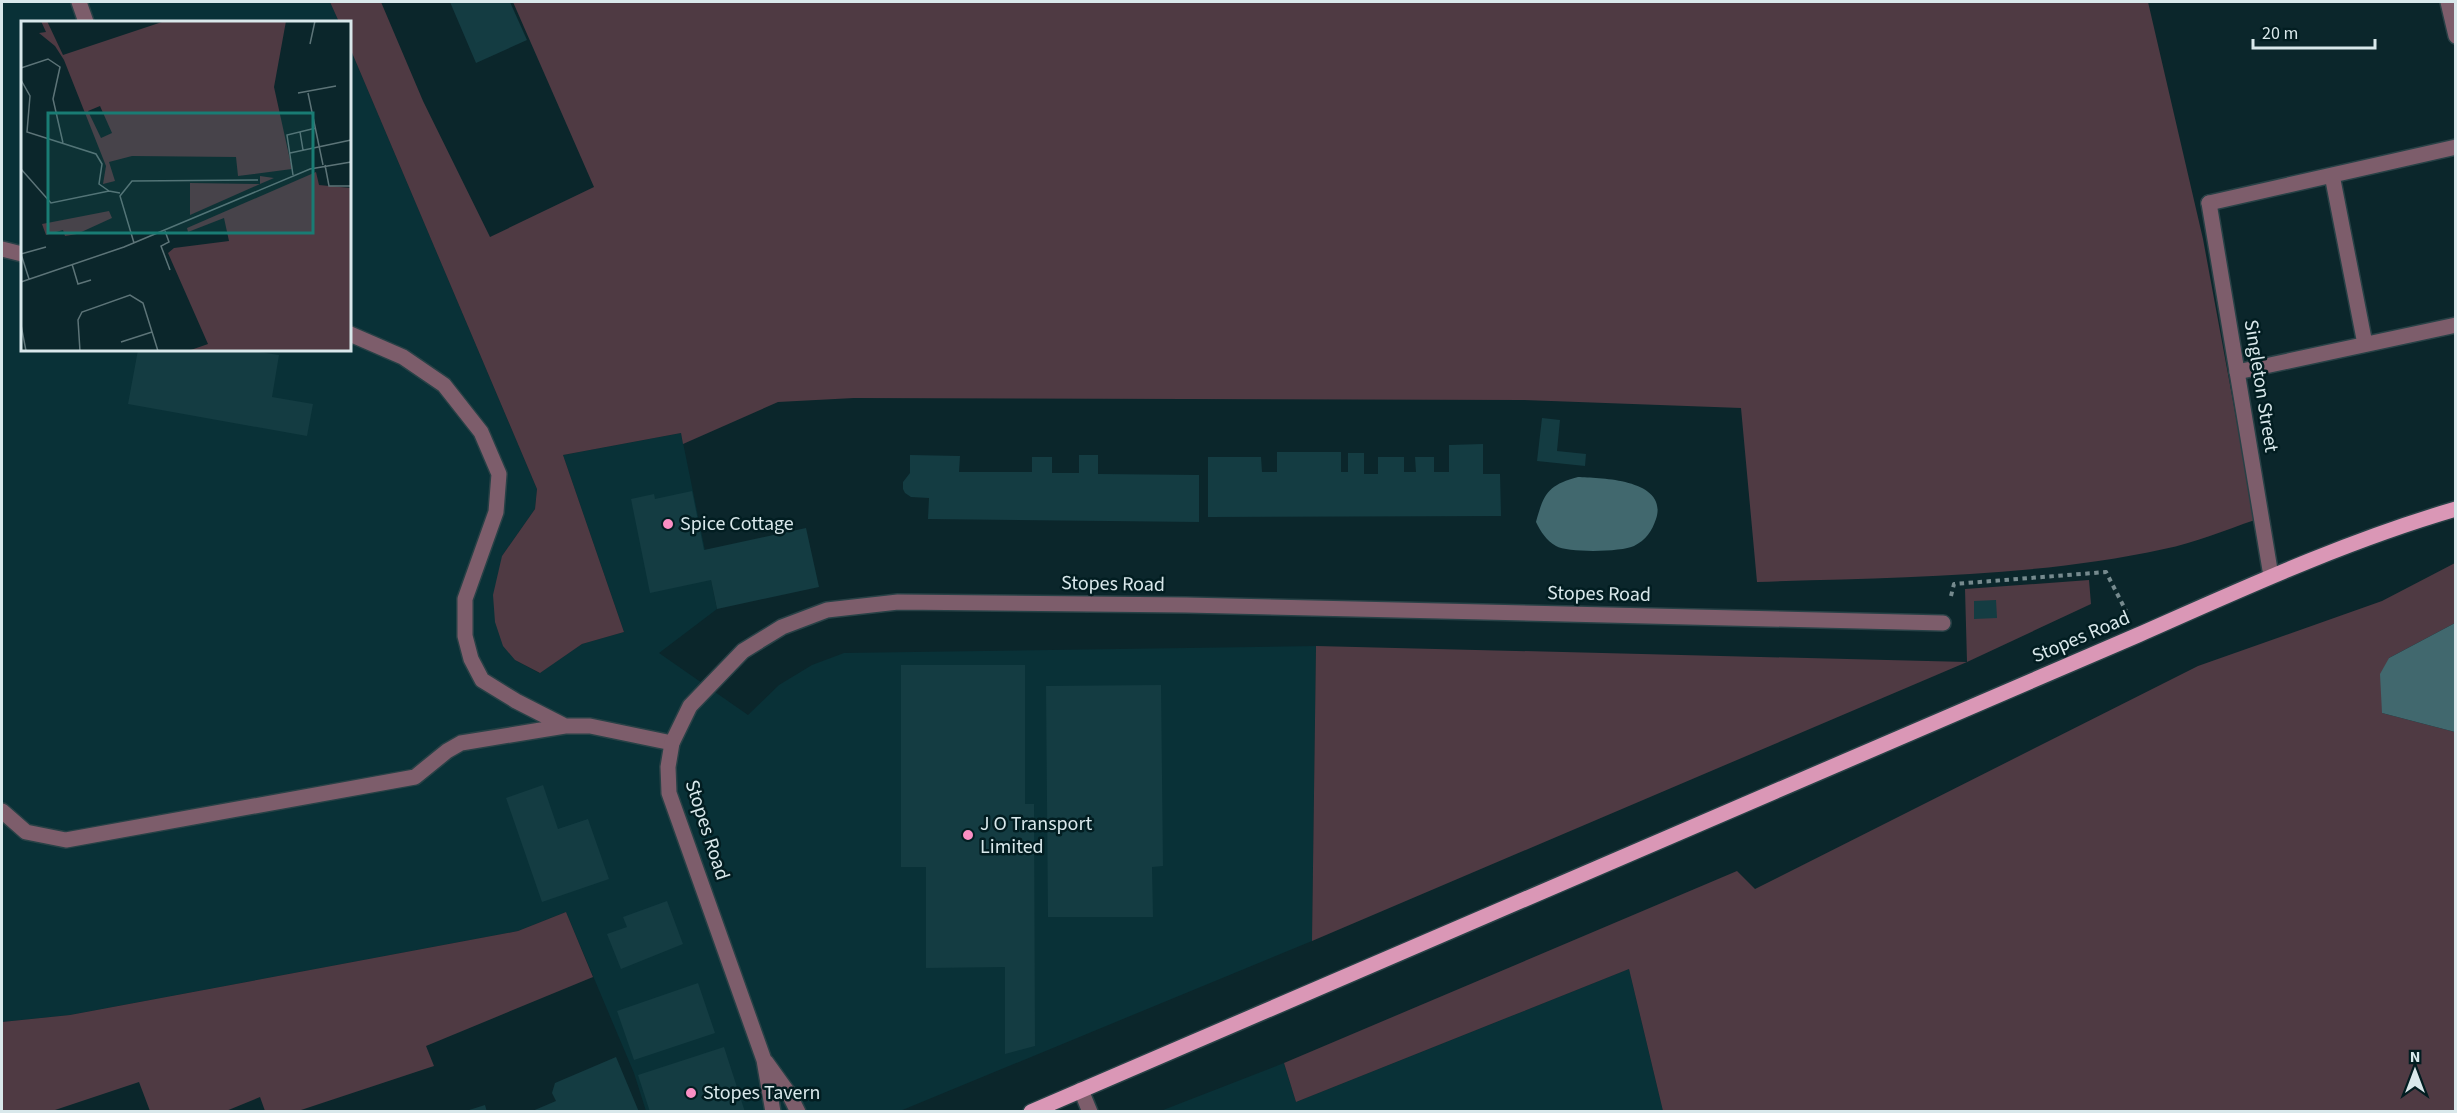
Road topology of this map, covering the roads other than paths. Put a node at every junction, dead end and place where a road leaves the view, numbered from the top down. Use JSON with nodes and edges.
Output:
{"nodes":[{"id":1,"x":79,"y":2,"type":"edge"},
{"id":2,"x":2448,"y":2,"type":"edge"},
{"id":3,"x":86,"y":21,"type":"edge"},
{"id":4,"x":2456,"y":36,"type":"edge"},
{"id":5,"x":2456,"y":147,"type":"edge"},
{"id":6,"x":2332,"y":175,"type":"junction"},
{"id":7,"x":2,"y":249,"type":"edge"},
{"id":8,"x":21,"y":254,"type":"edge"},
{"id":9,"x":2456,"y":325,"type":"edge"},
{"id":10,"x":351,"y":334,"type":"edge"},
{"id":11,"x":2365,"y":344,"type":"junction"},
{"id":12,"x":2237,"y":372,"type":"junction"},
{"id":13,"x":2456,"y":509,"type":"edge"},
{"id":14,"x":2271,"y":576,"type":"junction"},
{"id":15,"x":1943,"y":623,"type":"road end"},
{"id":16,"x":565,"y":726,"type":"junction"},
{"id":17,"x":672,"y":743,"type":"junction"},
{"id":18,"x":2,"y":811,"type":"edge"},
{"id":19,"x":764,"y":1060,"type":"junction"},
{"id":20,"x":1082,"y":1090,"type":"junction"},
{"id":21,"x":773,"y":1112,"type":"edge"},
{"id":22,"x":798,"y":1112,"type":"edge"},
{"id":23,"x":1031,"y":1112,"type":"edge"},
{"id":24,"x":1090,"y":1112,"type":"edge"}],
"edges":[{"from":1,"to":3,"type":"street"},
{"from":2,"to":4,"type":"street"},
{"from":5,"to":6,"type":"street"},
{"from":6,"to":11,"type":"street"},
{"from":6,"to":12,"type":"street","name":"Singleton Street"},
{"from":7,"to":8,"type":"street"},
{"from":9,"to":11,"type":"street"},
{"from":10,"to":16,"type":"street"},
{"from":11,"to":12,"type":"street"},
{"from":12,"to":14,"type":"street","name":"Singleton Street"},
{"from":13,"to":14,"type":"main road","name":"Stopes Road"},
{"from":14,"to":20,"type":"main road","name":"Stopes Road"},
{"from":15,"to":17,"type":"street","name":"Stopes Road"},
{"from":16,"to":17,"type":"street"},
{"from":16,"to":18,"type":"street"},
{"from":17,"to":19,"type":"street","name":"Stopes Road"},
{"from":19,"to":21,"type":"street","name":"Stopes Road"},
{"from":19,"to":22,"type":"street","name":"Stopes Road"},
{"from":20,"to":23,"type":"main road","name":"Stopes Road"},
{"from":20,"to":24,"type":"street"}]}
